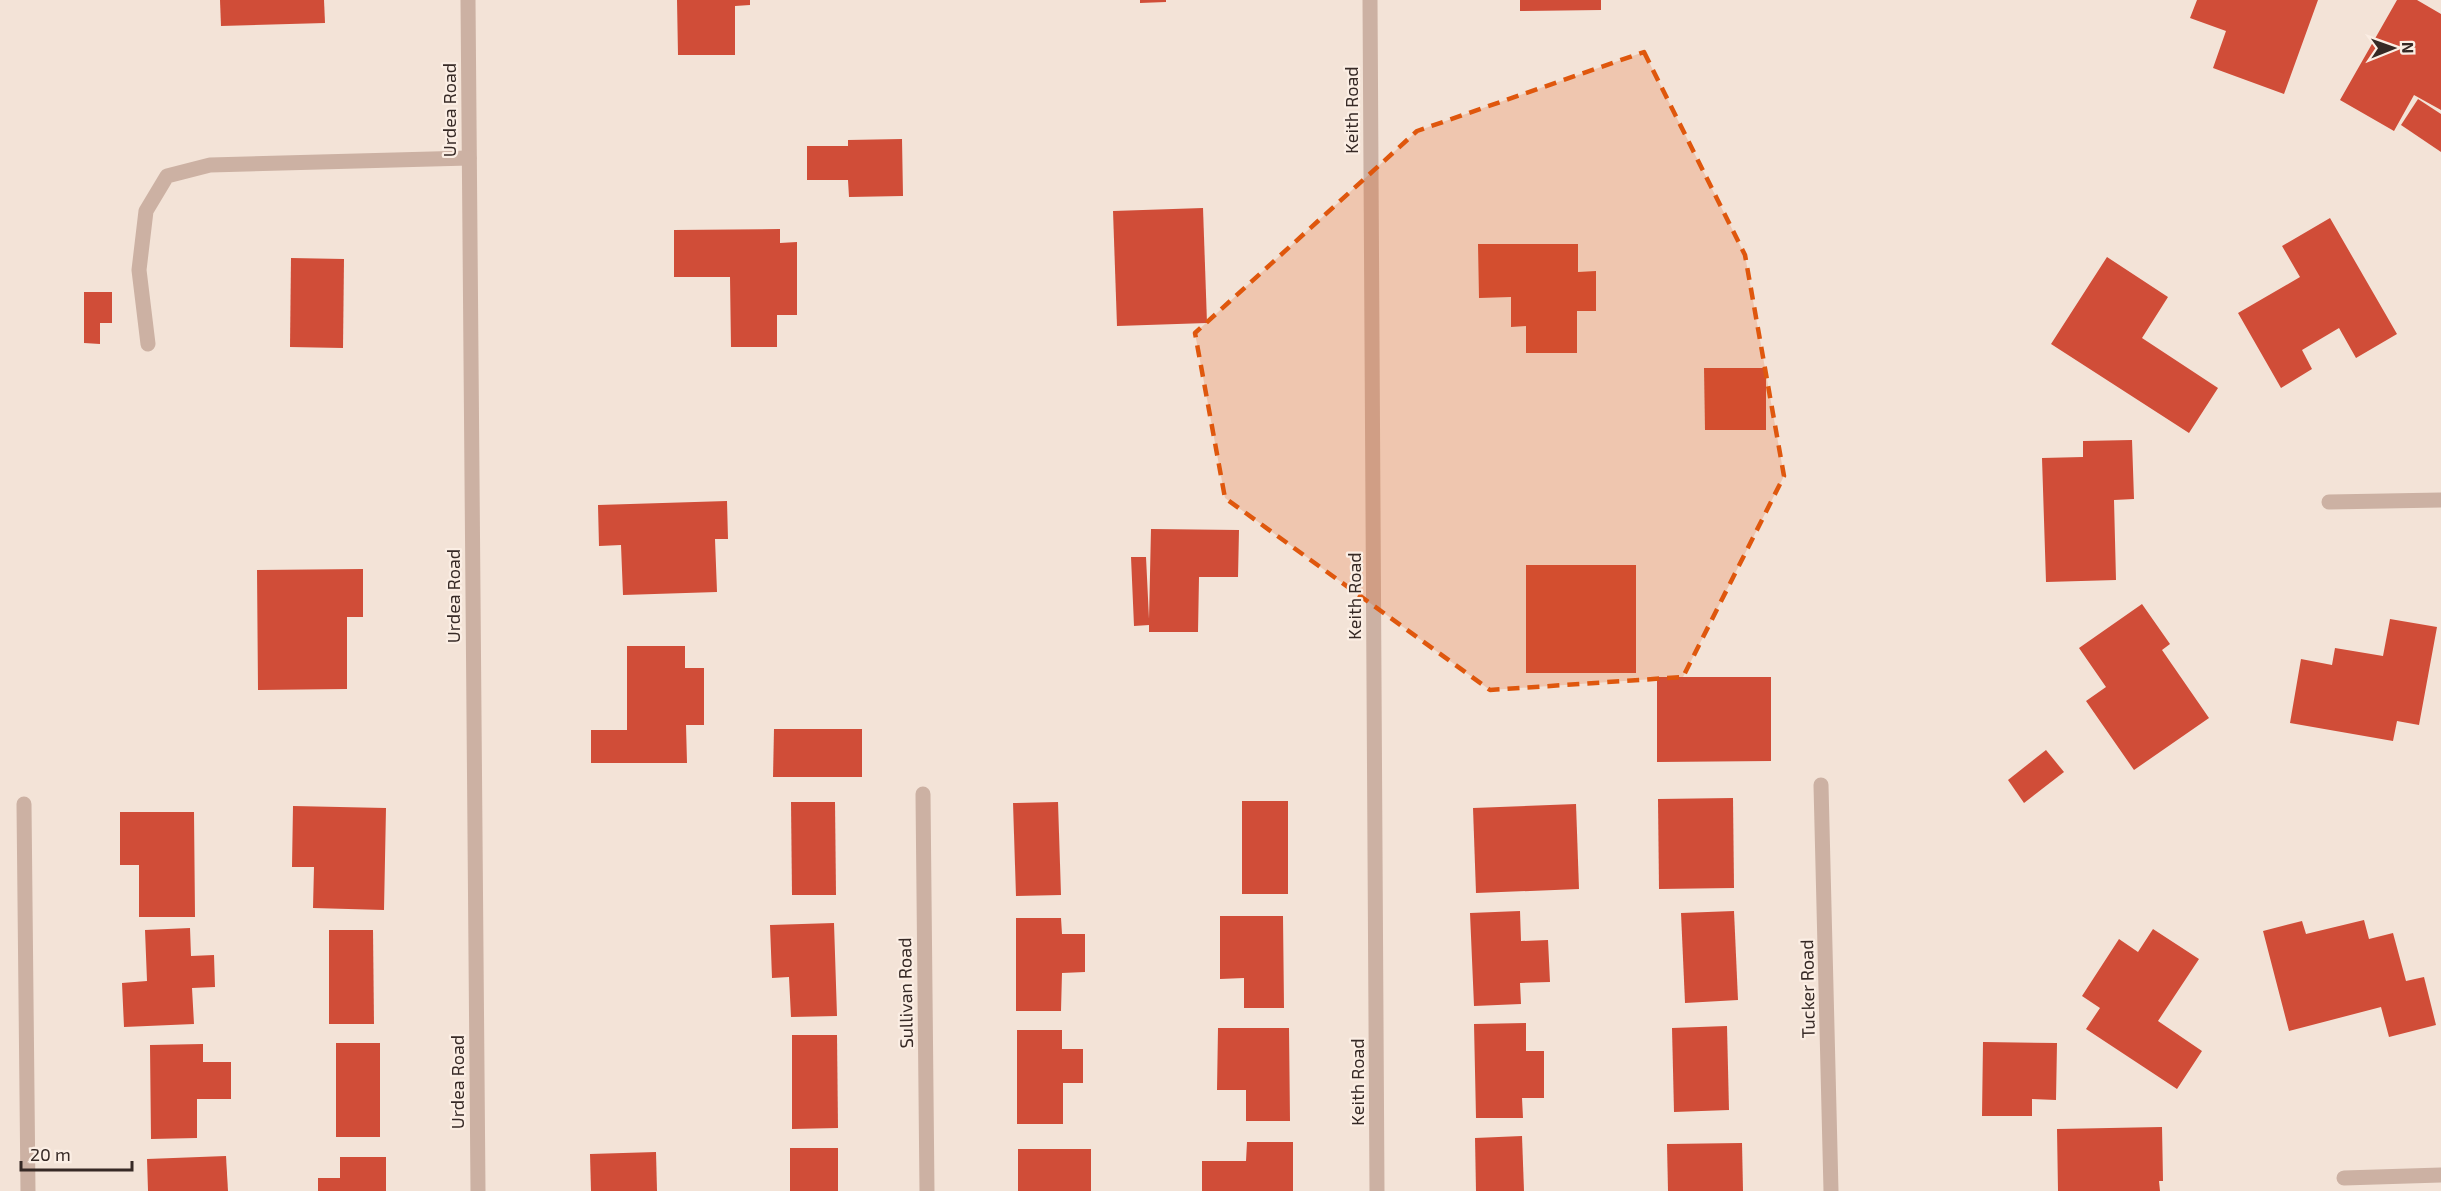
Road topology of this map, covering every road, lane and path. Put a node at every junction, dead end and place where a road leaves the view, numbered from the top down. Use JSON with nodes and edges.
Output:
{"nodes":[{"id":1,"x":468,"y":0,"type":"edge"},
{"id":2,"x":1370,"y":0,"type":"edge"},
{"id":3,"x":469,"y":158,"type":"junction"},
{"id":4,"x":148,"y":344,"type":"dead end"},
{"id":5,"x":2441,"y":500,"type":"edge"},
{"id":6,"x":2329,"y":502,"type":"dead end"},
{"id":7,"x":1821,"y":785,"type":"dead end"},
{"id":8,"x":923,"y":794,"type":"dead end"},
{"id":9,"x":24,"y":804,"type":"dead end"},
{"id":10,"x":2441,"y":1175,"type":"edge"},
{"id":11,"x":2344,"y":1178,"type":"dead end"},
{"id":12,"x":28,"y":1191,"type":"edge"},
{"id":13,"x":478,"y":1191,"type":"edge"},
{"id":14,"x":927,"y":1191,"type":"edge"},
{"id":15,"x":1377,"y":1191,"type":"edge"},
{"id":16,"x":1831,"y":1191,"type":"edge"}],
"edges":[{"from":1,"to":3,"type":"street","name":"Urdea Road"},
{"from":2,"to":15,"type":"street","name":"Keith Road"},
{"from":3,"to":4,"type":"street"},
{"from":3,"to":13,"type":"street","name":"Urdea Road"},
{"from":5,"to":6,"type":"street"},
{"from":7,"to":16,"type":"street","name":"Tucker Road"},
{"from":8,"to":14,"type":"street","name":"Sullivan Road"},
{"from":9,"to":12,"type":"street"},
{"from":10,"to":11,"type":"street"}]}
